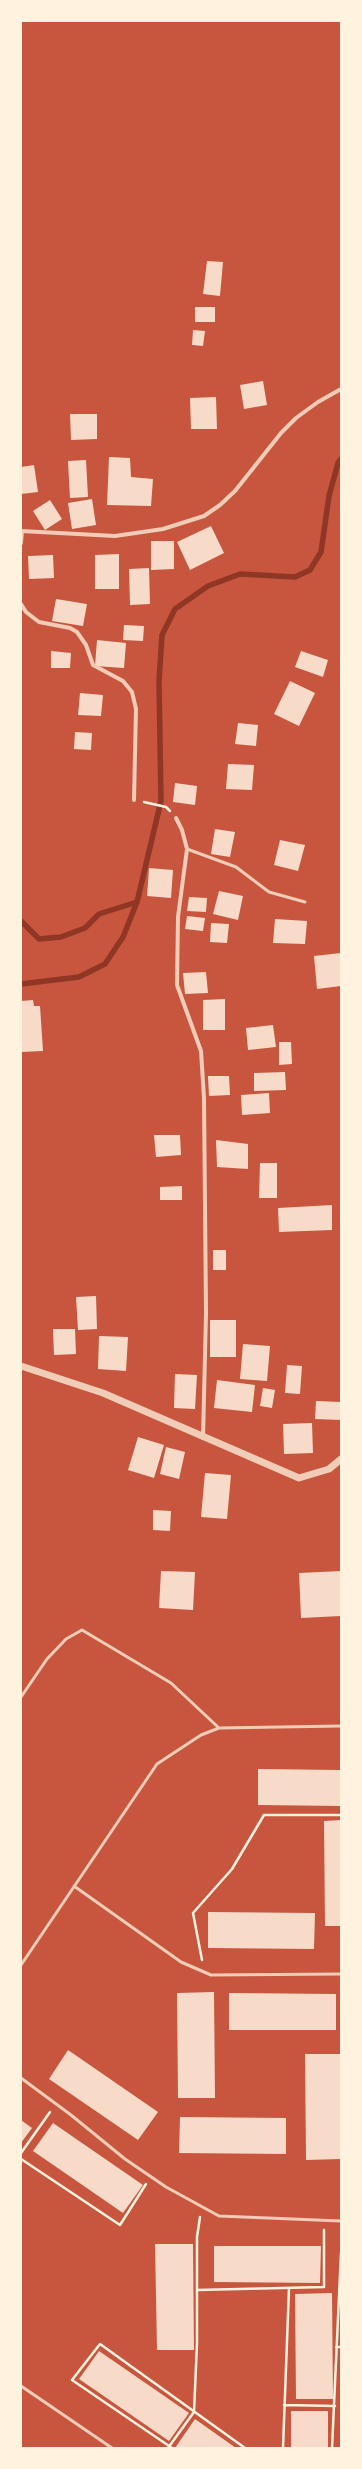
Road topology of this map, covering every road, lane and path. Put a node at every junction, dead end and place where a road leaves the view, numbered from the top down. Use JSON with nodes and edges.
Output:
{"nodes":[{"id":1,"x":341,"y":389,"type":"edge"},
{"id":2,"x":21,"y":531,"type":"edge"},
{"id":3,"x":21,"y":543,"type":"edge"},
{"id":4,"x":21,"y":604,"type":"edge"},
{"id":5,"x":134,"y":800,"type":"dead end"},
{"id":6,"x":152,"y":803,"type":"dead end"},
{"id":7,"x":166,"y":807,"type":"dead end"},
{"id":8,"x":176,"y":818,"type":"dead end"},
{"id":9,"x":187,"y":849,"type":"junction"},
{"id":10,"x":305,"y":902,"type":"dead end"},
{"id":11,"x":21,"y":1366,"type":"edge"},
{"id":12,"x":203,"y":1438,"type":"junction"},
{"id":13,"x":341,"y":1459,"type":"edge"},
{"id":14,"x":21,"y":1697,"type":"edge"},
{"id":15,"x":341,"y":1726,"type":"edge"},
{"id":16,"x":219,"y":1728,"type":"junction"},
{"id":17,"x":341,"y":1815,"type":"edge"},
{"id":18,"x":74,"y":1886,"type":"junction"},
{"id":19,"x":21,"y":1965,"type":"edge"},
{"id":20,"x":203,"y":1971,"type":"junction"},
{"id":21,"x":341,"y":1974,"type":"edge"},
{"id":22,"x":21,"y":2078,"type":"edge"},
{"id":23,"x":56,"y":2104,"type":"junction"},
{"id":24,"x":21,"y":2153,"type":"edge"},
{"id":25,"x":21,"y":2159,"type":"edge"},
{"id":26,"x":151,"y":2177,"type":"junction"},
{"id":27,"x":202,"y":2207,"type":"junction"},
{"id":28,"x":324,"y":2221,"type":"junction"},
{"id":29,"x":341,"y":2221,"type":"edge"},
{"id":30,"x":341,"y":2253,"type":"edge"},
{"id":31,"x":289,"y":2288,"type":"junction"},
{"id":32,"x":197,"y":2290,"type":"junction"},
{"id":33,"x":336,"y":2347,"type":"junction"},
{"id":34,"x":341,"y":2347,"type":"edge"},
{"id":35,"x":21,"y":2386,"type":"edge"},
{"id":36,"x":284,"y":2405,"type":"junction"},
{"id":37,"x":335,"y":2406,"type":"junction"},
{"id":38,"x":194,"y":2412,"type":"junction"},
{"id":39,"x":170,"y":2447,"type":"edge"},
{"id":40,"x":112,"y":2448,"type":"edge"},
{"id":41,"x":245,"y":2448,"type":"edge"},
{"id":42,"x":283,"y":2448,"type":"edge"},
{"id":43,"x":332,"y":2448,"type":"edge"}],
"edges":[{"from":1,"to":2,"type":"street"},
{"from":2,"to":3,"type":"street"},
{"from":4,"to":5,"type":"street"},
{"from":6,"to":7,"type":"path"},
{"from":8,"to":9,"type":"street"},
{"from":9,"to":10,"type":"lane"},
{"from":9,"to":12,"type":"street"},
{"from":11,"to":12,"type":"street"},
{"from":12,"to":13,"type":"street"},
{"from":14,"to":16,"type":"lane"},
{"from":15,"to":16,"type":"lane"},
{"from":16,"to":18,"type":"lane"},
{"from":17,"to":20,"type":"path"},
{"from":18,"to":19,"type":"lane"},
{"from":18,"to":20,"type":"lane"},
{"from":20,"to":21,"type":"lane"},
{"from":22,"to":23,"type":"lane"},
{"from":23,"to":24,"type":"path"},
{"from":23,"to":26,"type":"lane"},
{"from":25,"to":26,"type":"path"},
{"from":26,"to":27,"type":"lane"},
{"from":27,"to":28,"type":"lane"},
{"from":27,"to":32,"type":"path"},
{"from":28,"to":29,"type":"lane"},
{"from":28,"to":31,"type":"path"},
{"from":30,"to":33,"type":"path"},
{"from":31,"to":32,"type":"path"},
{"from":31,"to":36,"type":"path"},
{"from":32,"to":38,"type":"path"},
{"from":33,"to":34,"type":"path"},
{"from":33,"to":37,"type":"path"},
{"from":35,"to":40,"type":"lane"},
{"from":36,"to":37,"type":"path"},
{"from":36,"to":42,"type":"path"},
{"from":37,"to":43,"type":"path"},
{"from":38,"to":39,"type":"path"},
{"from":38,"to":39,"type":"path"},
{"from":38,"to":41,"type":"path"}]}
